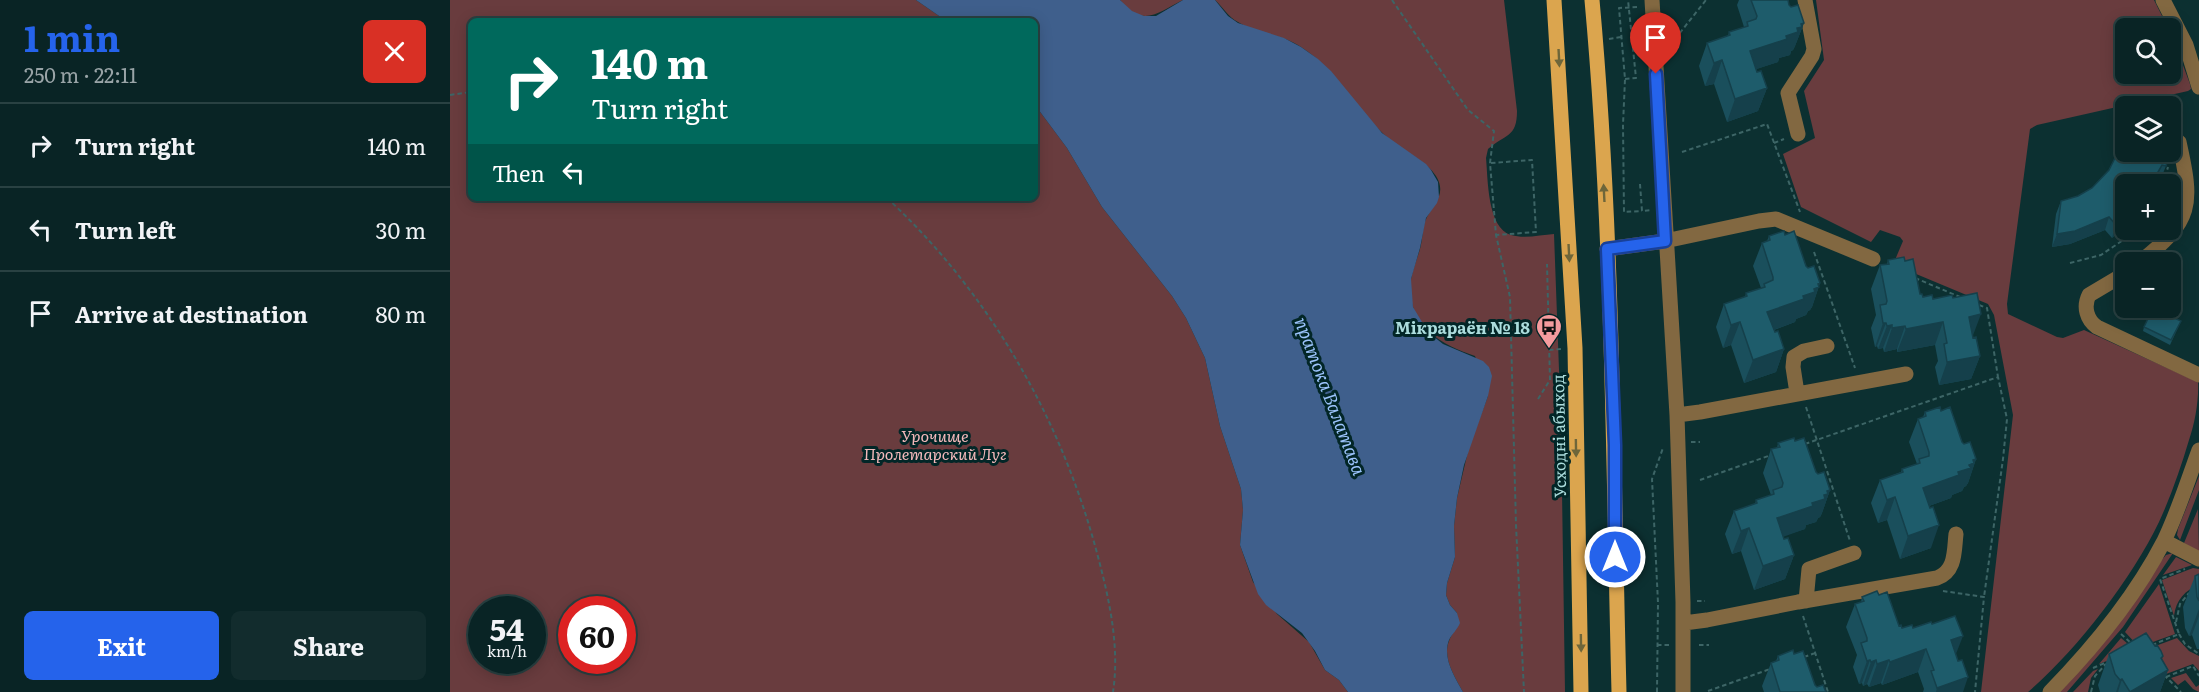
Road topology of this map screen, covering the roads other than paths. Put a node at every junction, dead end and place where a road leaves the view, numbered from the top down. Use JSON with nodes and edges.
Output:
{"nodes":[{"id":1,"x":1554,"y":0,"type":"edge"},
{"id":2,"x":1592,"y":0,"type":"edge"},
{"id":3,"x":1805,"y":0,"type":"edge"},
{"id":4,"x":2163,"y":0,"type":"edge"},
{"id":5,"x":1647,"y":3,"type":"edge"},
{"id":6,"x":2193,"y":43,"type":"edge"},
{"id":7,"x":2199,"y":87,"type":"edge"},
{"id":8,"x":1798,"y":134,"type":"dead end"},
{"id":9,"x":2181,"y":153,"type":"edge"},
{"id":10,"x":1665,"y":241,"type":"junction"},
{"id":11,"x":1607,"y":249,"type":"junction"},
{"id":12,"x":2152,"y":252,"type":"edge"},
{"id":13,"x":1873,"y":259,"type":"dead end"},
{"id":14,"x":2115,"y":280,"type":"edge"},
{"id":15,"x":1827,"y":346,"type":"dead end"},
{"id":16,"x":1906,"y":374,"type":"dead end"},
{"id":17,"x":2199,"y":375,"type":"edge"},
{"id":18,"x":1799,"y":393,"type":"junction"},
{"id":19,"x":1677,"y":415,"type":"junction"},
{"id":20,"x":2199,"y":450,"type":"edge"},
{"id":21,"x":1956,"y":534,"type":"dead end"},
{"id":22,"x":2164,"y":541,"type":"junction"},
{"id":23,"x":1854,"y":553,"type":"road end"},
{"id":24,"x":2193,"y":564,"type":"edge"},
{"id":25,"x":1802,"y":601,"type":"junction"},
{"id":26,"x":1684,"y":623,"type":"junction"},
{"id":27,"x":1581,"y":692,"type":"edge"},
{"id":28,"x":1618,"y":692,"type":"edge"},
{"id":29,"x":1683,"y":692,"type":"edge"},
{"id":30,"x":2050,"y":692,"type":"edge"}],
"edges":[{"from":1,"to":27,"type":"main road","name":"Усходні абыход","one_way":true},
{"from":11,"to":2,"type":"main road","one_way":true},
{"from":3,"to":8,"type":"street"},
{"from":4,"to":6,"type":"street"},
{"from":5,"to":10,"type":"street"},
{"from":6,"to":7,"type":"street"},
{"from":9,"to":12,"type":"street"},
{"from":10,"to":11,"type":"street"},
{"from":10,"to":13,"type":"street"},
{"from":10,"to":19,"type":"street"},
{"from":11,"to":28,"type":"main road"},
{"from":14,"to":17,"type":"street"},
{"from":15,"to":18,"type":"street"},
{"from":16,"to":18,"type":"street"},
{"from":18,"to":19,"type":"street"},
{"from":19,"to":26,"type":"street"},
{"from":20,"to":22,"type":"street"},
{"from":21,"to":25,"type":"street"},
{"from":22,"to":24,"type":"street"},
{"from":22,"to":30,"type":"street"},
{"from":23,"to":25,"type":"street"},
{"from":25,"to":26,"type":"street"},
{"from":26,"to":29,"type":"street"}]}
